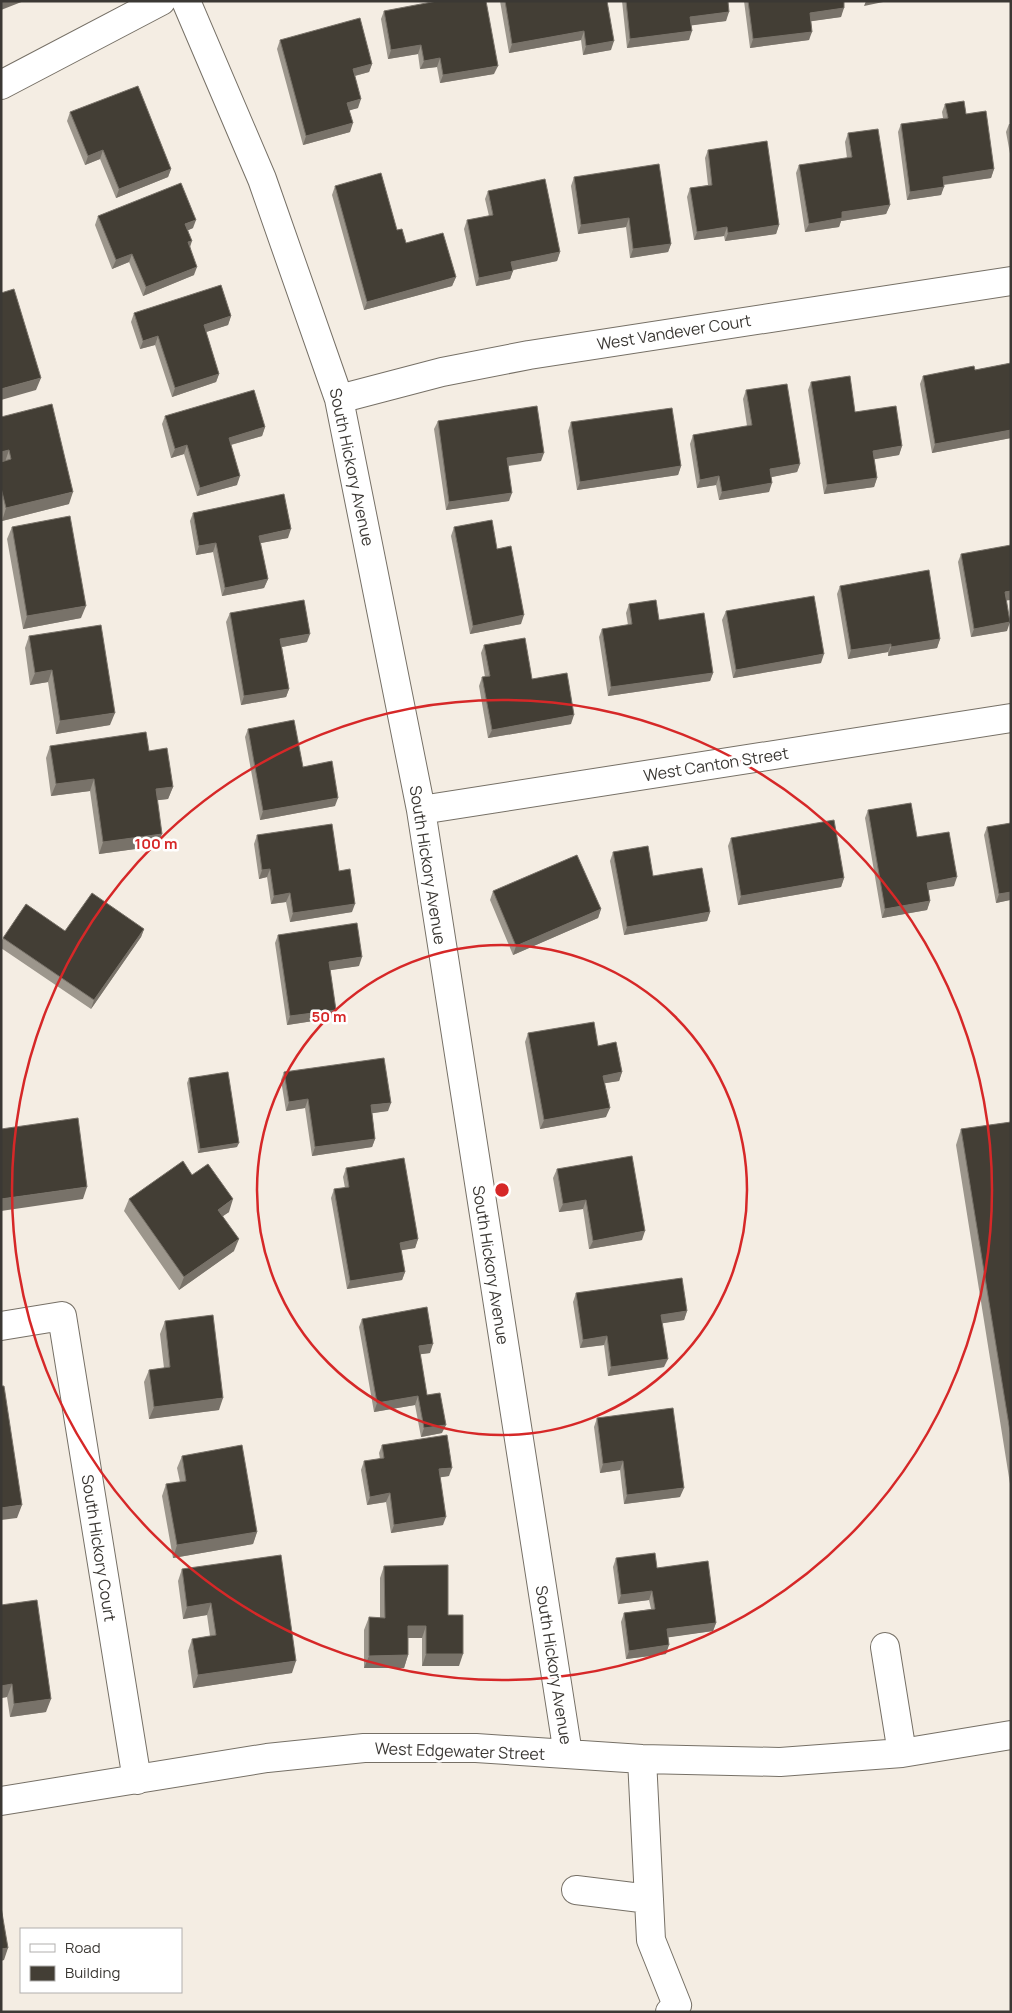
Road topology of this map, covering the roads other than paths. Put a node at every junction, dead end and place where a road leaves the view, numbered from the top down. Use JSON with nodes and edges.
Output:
{"nodes":[{"id":1,"x":162,"y":1,"type":"edge"},
{"id":2,"x":186,"y":1,"type":"edge"},
{"id":3,"x":1,"y":86,"type":"edge"},
{"id":4,"x":1011,"y":281,"type":"edge"},
{"id":5,"x":340,"y":399,"type":"junction"},
{"id":6,"x":1011,"y":718,"type":"edge"},
{"id":7,"x":421,"y":810,"type":"junction"},
{"id":8,"x":1,"y":1326,"type":"edge"},
{"id":9,"x":885,"y":1648,"type":"dead end"},
{"id":10,"x":1011,"y":1734,"type":"edge"},
{"id":11,"x":902,"y":1753,"type":"junction"},
{"id":12,"x":568,"y":1754,"type":"junction"},
{"id":13,"x":642,"y":1759,"type":"junction"},
{"id":14,"x":137,"y":1780,"type":"junction"},
{"id":15,"x":1,"y":1801,"type":"edge"},
{"id":16,"x":576,"y":1890,"type":"dead end"},
{"id":17,"x":649,"y":1899,"type":"junction"},
{"id":18,"x":677,"y":2009,"type":"edge"}],
"edges":[{"from":1,"to":3,"type":"street"},
{"from":2,"to":5,"type":"street","name":"South Hickory Avenue"},
{"from":4,"to":5,"type":"street","name":"West Vandever Court"},
{"from":5,"to":7,"type":"street","name":"South Hickory Avenue"},
{"from":6,"to":7,"type":"street","name":"West Canton Street"},
{"from":7,"to":12,"type":"street","name":"South Hickory Avenue"},
{"from":8,"to":14,"type":"street","name":"South Hickory Court"},
{"from":9,"to":11,"type":"street"},
{"from":10,"to":11,"type":"street","name":"West Edgewater Street"},
{"from":11,"to":13,"type":"street","name":"West Edgewater Street"},
{"from":12,"to":13,"type":"street","name":"West Edgewater Street"},
{"from":12,"to":14,"type":"street","name":"West Edgewater Street"},
{"from":13,"to":17,"type":"street"},
{"from":14,"to":15,"type":"street","name":"West Edgewater Street"},
{"from":16,"to":17,"type":"street"},
{"from":17,"to":18,"type":"street"}]}
